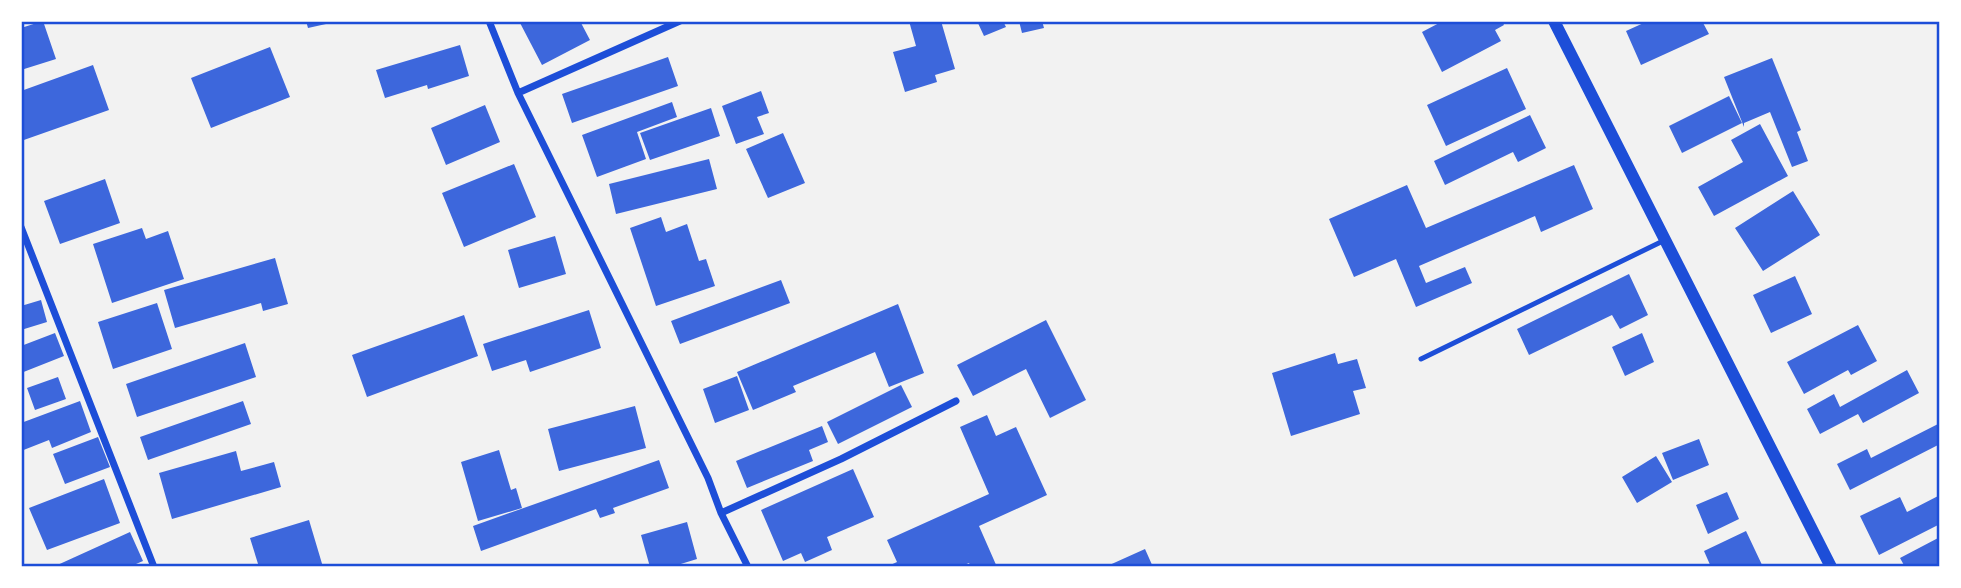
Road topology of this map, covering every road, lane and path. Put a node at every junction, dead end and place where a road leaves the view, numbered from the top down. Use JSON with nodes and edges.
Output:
{"nodes":[{"id":1,"x":489,"y":21,"type":"edge"},
{"id":2,"x":680,"y":21,"type":"edge"},
{"id":3,"x":1554,"y":21,"type":"edge"},
{"id":4,"x":518,"y":93,"type":"junction"},
{"id":5,"x":21,"y":227,"type":"edge"},
{"id":6,"x":1665,"y":240,"type":"junction"},
{"id":7,"x":1421,"y":359,"type":"dead end"},
{"id":8,"x":956,"y":401,"type":"dead end"},
{"id":9,"x":721,"y":513,"type":"junction"},
{"id":10,"x":154,"y":567,"type":"edge"},
{"id":11,"x":748,"y":567,"type":"edge"},
{"id":12,"x":1831,"y":567,"type":"edge"}],
"edges":[{"from":1,"to":4,"type":"street"},
{"from":2,"to":4,"type":"street"},
{"from":3,"to":6,"type":"street"},
{"from":4,"to":9,"type":"street"},
{"from":5,"to":10,"type":"street"},
{"from":6,"to":7,"type":"lane"},
{"from":6,"to":12,"type":"street"},
{"from":8,"to":9,"type":"street"},
{"from":9,"to":11,"type":"street"}]}
